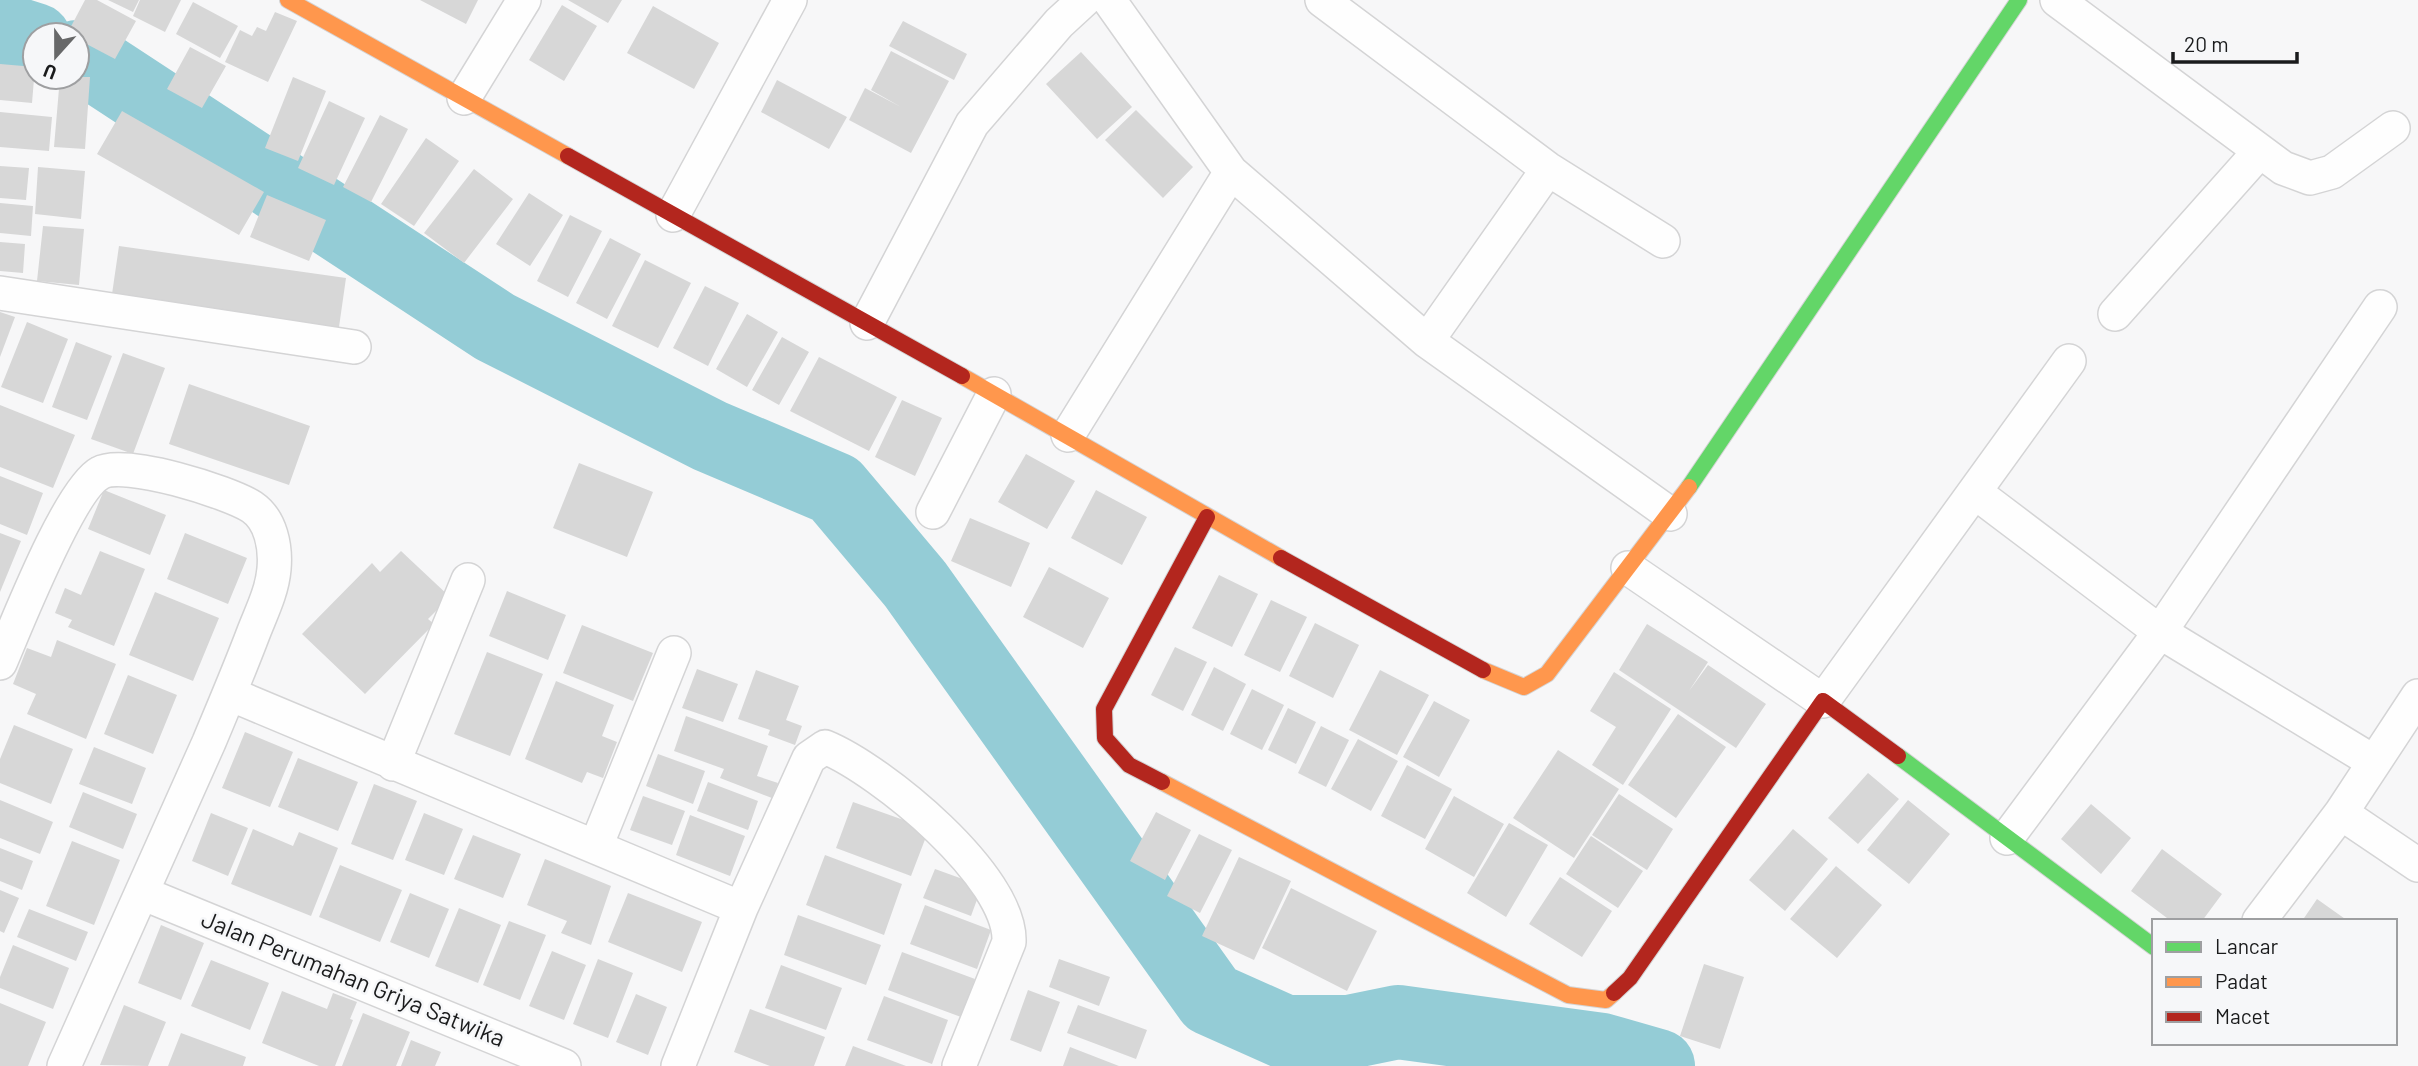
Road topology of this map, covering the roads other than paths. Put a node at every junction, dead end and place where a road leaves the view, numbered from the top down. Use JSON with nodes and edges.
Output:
{"nodes":[{"id":1,"x":288,"y":0,"type":"edge"},
{"id":2,"x":524,"y":0,"type":"edge"},
{"id":3,"x":790,"y":0,"type":"edge"},
{"id":4,"x":1084,"y":0,"type":"edge"},
{"id":5,"x":1109,"y":0,"type":"edge"},
{"id":6,"x":1322,"y":0,"type":"edge"},
{"id":7,"x":2019,"y":0,"type":"edge"},
{"id":8,"x":2057,"y":0,"type":"edge"},
{"id":9,"x":464,"y":98,"type":"junction"},
{"id":10,"x":2393,"y":128,"type":"dead end"},
{"id":11,"x":2260,"y":152,"type":"junction"},
{"id":12,"x":1548,"y":169,"type":"junction"},
{"id":13,"x":1231,"y":172,"type":"junction"},
{"id":14,"x":673,"y":215,"type":"junction"},
{"id":15,"x":1663,"y":241,"type":"dead end"},
{"id":16,"x":0,"y":293,"type":"edge"},
{"id":17,"x":2380,"y":307,"type":"dead end"},
{"id":18,"x":2115,"y":314,"type":"dead end"},
{"id":19,"x":867,"y":323,"type":"junction"},
{"id":20,"x":1427,"y":341,"type":"junction"},
{"id":21,"x":354,"y":347,"type":"dead end"},
{"id":22,"x":2069,"y":360,"type":"dead end"},
{"id":23,"x":994,"y":394,"type":"junction"},
{"id":24,"x":1068,"y":435,"type":"junction"},
{"id":25,"x":1976,"y":493,"type":"junction"},
{"id":26,"x":933,"y":512,"type":"dead end"},
{"id":27,"x":1670,"y":514,"type":"junction"},
{"id":28,"x":1207,"y":517,"type":"junction"},
{"id":29,"x":1628,"y":568,"type":"junction"},
{"id":30,"x":468,"y":580,"type":"dead end"},
{"id":31,"x":2160,"y":632,"type":"junction"},
{"id":32,"x":674,"y":653,"type":"dead end"},
{"id":33,"x":0,"y":663,"type":"edge"},
{"id":34,"x":230,"y":694,"type":"junction"},
{"id":35,"x":2418,"y":696,"type":"edge"},
{"id":36,"x":1823,"y":701,"type":"junction"},
{"id":37,"x":2374,"y":762,"type":"junction"},
{"id":38,"x":393,"y":764,"type":"junction"},
{"id":39,"x":2342,"y":813,"type":"junction"},
{"id":40,"x":2007,"y":838,"type":"junction"},
{"id":41,"x":596,"y":846,"type":"junction"},
{"id":42,"x":2418,"y":865,"type":"edge"},
{"id":43,"x":142,"y":892,"type":"junction"},
{"id":44,"x":741,"y":908,"type":"junction"},
{"id":45,"x":2261,"y":919,"type":"edge"},
{"id":46,"x":2152,"y":946,"type":"edge"},
{"id":47,"x":64,"y":1066,"type":"edge"},
{"id":48,"x":564,"y":1066,"type":"edge"},
{"id":49,"x":678,"y":1066,"type":"edge"},
{"id":50,"x":959,"y":1066,"type":"edge"}],
"edges":[{"from":1,"to":9,"type":"street"},
{"from":2,"to":9,"type":"street"},
{"from":3,"to":14,"type":"street"},
{"from":4,"to":19,"type":"street"},
{"from":5,"to":13,"type":"street"},
{"from":6,"to":12,"type":"street"},
{"from":7,"to":27,"type":"street"},
{"from":8,"to":11,"type":"street"},
{"from":9,"to":14,"type":"street"},
{"from":10,"to":11,"type":"street"},
{"from":11,"to":18,"type":"street"},
{"from":12,"to":15,"type":"street"},
{"from":12,"to":20,"type":"street"},
{"from":13,"to":20,"type":"street"},
{"from":13,"to":24,"type":"street"},
{"from":14,"to":19,"type":"street"},
{"from":16,"to":21,"type":"street"},
{"from":17,"to":31,"type":"street"},
{"from":19,"to":23,"type":"street"},
{"from":20,"to":27,"type":"street"},
{"from":22,"to":25,"type":"street"},
{"from":23,"to":24,"type":"street"},
{"from":23,"to":26,"type":"street"},
{"from":24,"to":28,"type":"street"},
{"from":25,"to":31,"type":"street"},
{"from":25,"to":36,"type":"street"},
{"from":27,"to":29,"type":"street"},
{"from":28,"to":29,"type":"street"},
{"from":28,"to":36,"type":"street"},
{"from":29,"to":36,"type":"street"},
{"from":30,"to":38,"type":"street"},
{"from":31,"to":37,"type":"street"},
{"from":31,"to":40,"type":"street"},
{"from":32,"to":41,"type":"street"},
{"from":33,"to":34,"type":"street"},
{"from":34,"to":38,"type":"street"},
{"from":34,"to":43,"type":"street"},
{"from":35,"to":37,"type":"street"},
{"from":36,"to":40,"type":"street"},
{"from":37,"to":39,"type":"street"},
{"from":38,"to":41,"type":"street"},
{"from":39,"to":42,"type":"street"},
{"from":39,"to":45,"type":"street"},
{"from":40,"to":46,"type":"street"},
{"from":41,"to":44,"type":"street"},
{"from":43,"to":47,"type":"street"},
{"from":43,"to":48,"type":"street","name":"Jalan Perumahan Griya Satwika"},
{"from":44,"to":49,"type":"street"},
{"from":44,"to":50,"type":"street"}]}
